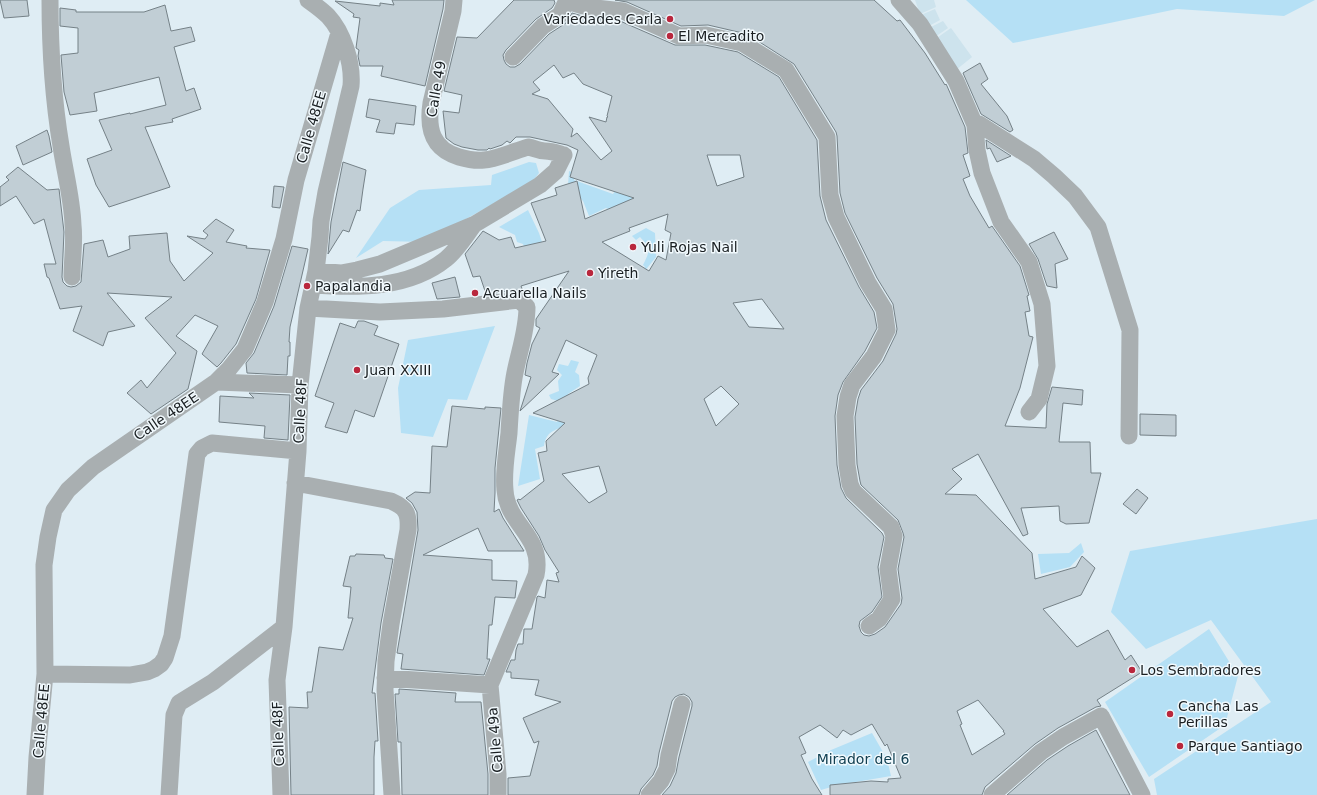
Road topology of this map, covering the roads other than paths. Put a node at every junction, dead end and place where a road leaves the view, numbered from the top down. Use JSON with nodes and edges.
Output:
{"nodes":[{"id":1,"x":50,"y":0,"type":"edge"},
{"id":2,"x":308,"y":0,"type":"edge"},
{"id":3,"x":454,"y":0,"type":"edge"},
{"id":4,"x":899,"y":0,"type":"edge"},
{"id":5,"x":567,"y":1,"type":"edge"},
{"id":6,"x":339,"y":34,"type":"junction"},
{"id":7,"x":513,"y":57,"type":"dead end"},
{"id":8,"x":975,"y":125,"type":"junction"},
{"id":9,"x":474,"y":224,"type":"junction"},
{"id":10,"x":72,"y":277,"type":"dead end"},
{"id":11,"x":315,"y":278,"type":"junction"},
{"id":12,"x":308,"y":308,"type":"junction"},
{"id":13,"x":216,"y":382,"type":"junction"},
{"id":14,"x":300,"y":385,"type":"junction"},
{"id":15,"x":1029,"y":412,"type":"dead end"},
{"id":16,"x":1129,"y":436,"type":"dead end"},
{"id":17,"x":298,"y":450,"type":"junction"},
{"id":18,"x":295,"y":483,"type":"junction"},
{"id":19,"x":869,"y":626,"type":"dead end"},
{"id":20,"x":284,"y":628,"type":"junction"},
{"id":21,"x":45,"y":674,"type":"junction"},
{"id":22,"x":385,"y":678,"type":"junction"},
{"id":23,"x":490,"y":685,"type":"junction"},
{"id":24,"x":682,"y":704,"type":"dead end"},
{"id":25,"x":36,"y":795,"type":"edge"},
{"id":26,"x":169,"y":795,"type":"edge"},
{"id":27,"x":280,"y":795,"type":"edge"},
{"id":28,"x":392,"y":795,"type":"edge"},
{"id":29,"x":498,"y":795,"type":"edge"},
{"id":30,"x":649,"y":795,"type":"edge"},
{"id":31,"x":992,"y":795,"type":"edge"},
{"id":32,"x":1142,"y":795,"type":"edge"}],
"edges":[{"from":1,"to":10,"type":"street"},
{"from":2,"to":6,"type":"street","name":"Calle 48F"},
{"from":3,"to":9,"type":"street","name":"Calle 49"},
{"from":4,"to":8,"type":"street"},
{"from":5,"to":7,"type":"street"},
{"from":5,"to":19,"type":"street"},
{"from":6,"to":11,"type":"street","name":"Calle 48F"},
{"from":6,"to":13,"type":"street","name":"Calle 48EE"},
{"from":8,"to":15,"type":"street"},
{"from":8,"to":16,"type":"street"},
{"from":9,"to":11,"type":"street","name":"Calle 49"},
{"from":9,"to":11,"type":"street","name":"Calle 49"},
{"from":11,"to":12,"type":"street","name":"Calle 48F"},
{"from":12,"to":14,"type":"street","name":"Calle 48F"},
{"from":12,"to":23,"type":"street"},
{"from":13,"to":14,"type":"street"},
{"from":13,"to":21,"type":"street","name":"Calle 48EE"},
{"from":14,"to":17,"type":"street","name":"Calle 48F"},
{"from":17,"to":18,"type":"street","name":"Calle 48F"},
{"from":17,"to":21,"type":"street"},
{"from":18,"to":20,"type":"street","name":"Calle 48F"},
{"from":18,"to":22,"type":"street"},
{"from":20,"to":26,"type":"street"},
{"from":20,"to":27,"type":"street","name":"Calle 48F"},
{"from":21,"to":25,"type":"street","name":"Calle 48EE"},
{"from":22,"to":23,"type":"street"},
{"from":22,"to":28,"type":"street"},
{"from":23,"to":29,"type":"street","name":"Calle 49a"},
{"from":24,"to":30,"type":"street"},
{"from":31,"to":32,"type":"street"}]}
